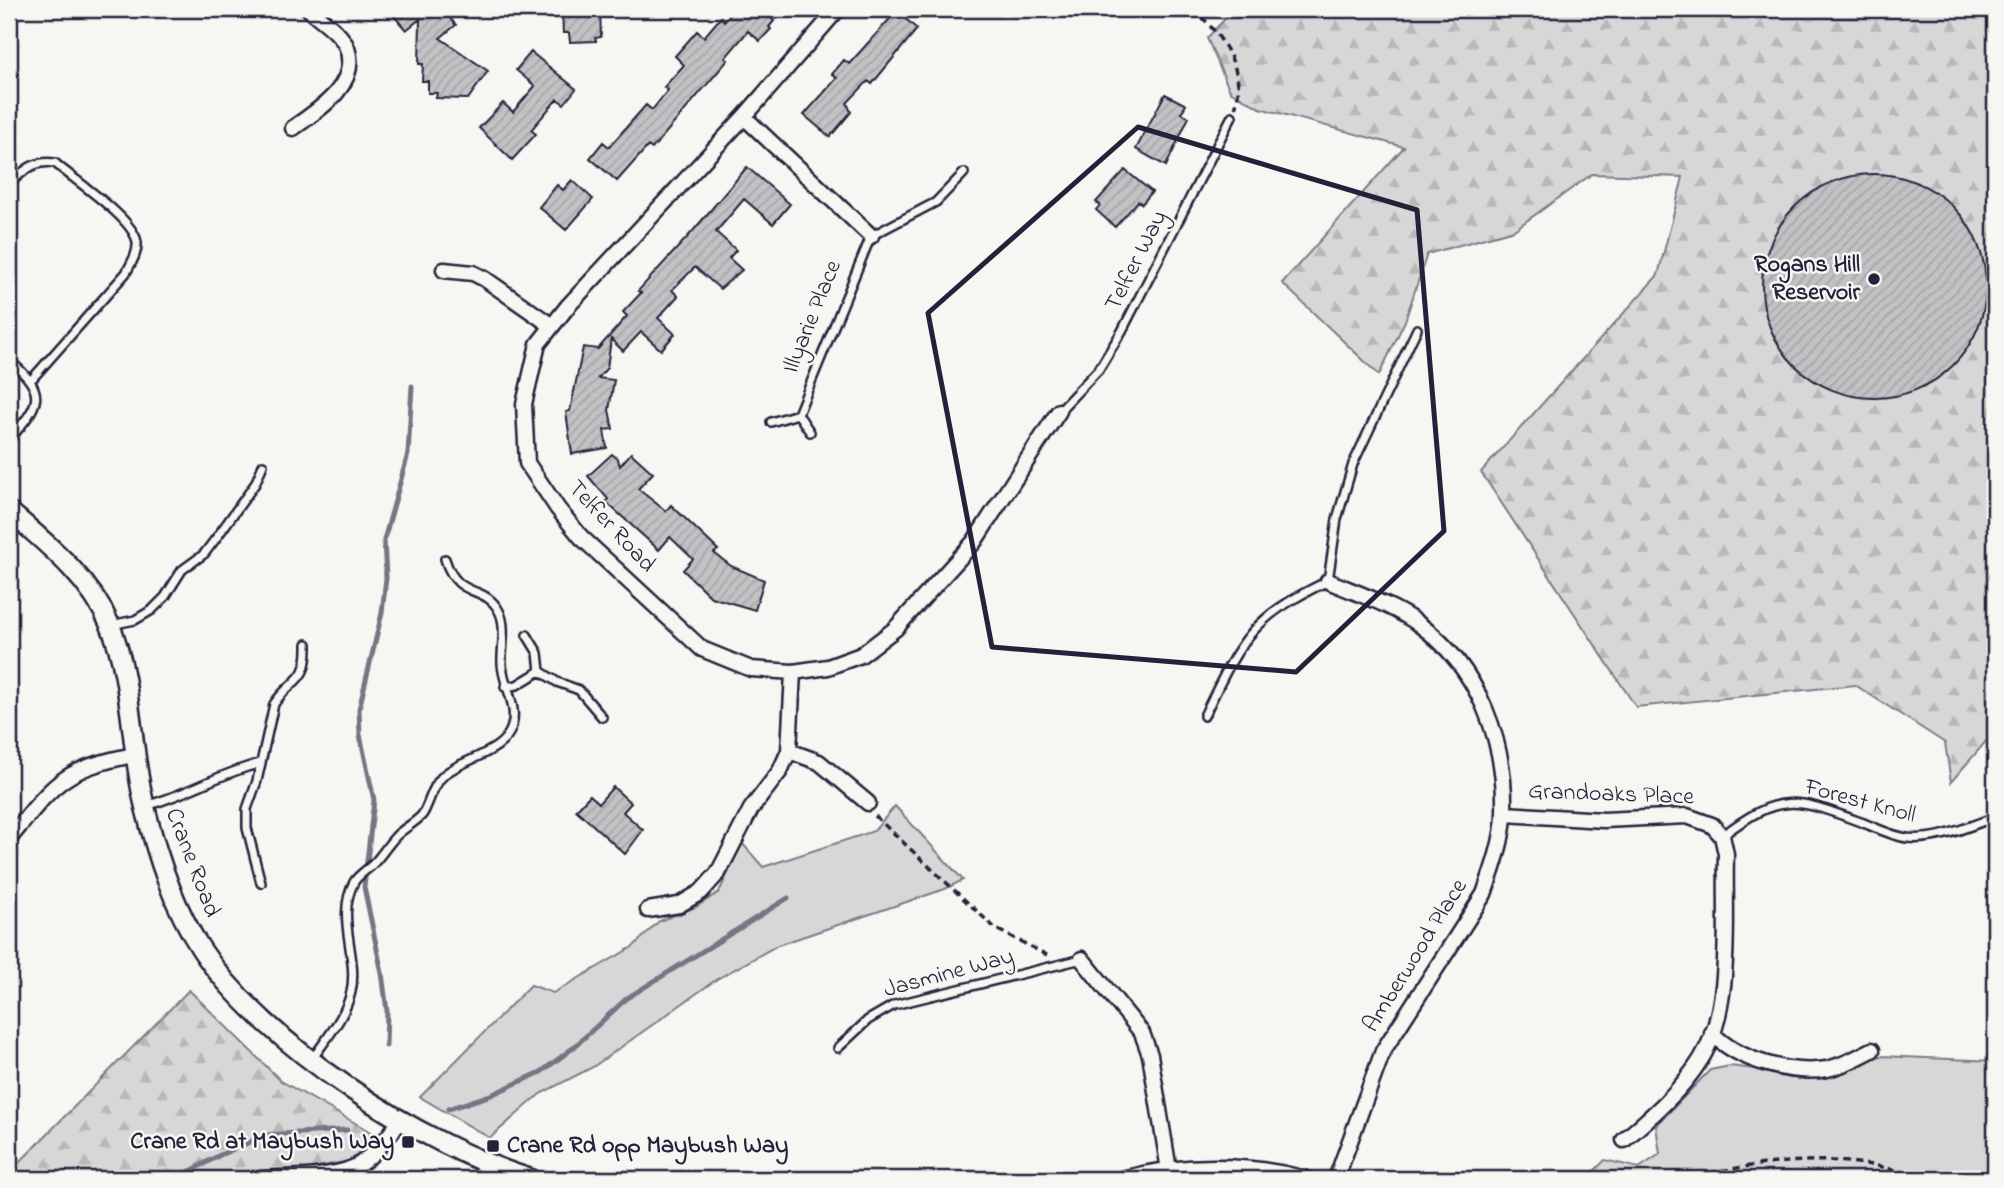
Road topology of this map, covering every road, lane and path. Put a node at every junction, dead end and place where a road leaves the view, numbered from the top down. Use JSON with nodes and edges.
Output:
{"nodes":[{"id":1,"x":309,"y":9,"type":"edge"},
{"id":2,"x":838,"y":9,"type":"edge"},
{"id":3,"x":1193,"y":9,"type":"edge"},
{"id":4,"x":1232,"y":116,"type":"joint"},
{"id":5,"x":744,"y":117,"type":"junction"},
{"id":6,"x":293,"y":128,"type":"dead end"},
{"id":7,"x":964,"y":173,"type":"dead end"},
{"id":8,"x":9,"y":184,"type":"edge"},
{"id":9,"x":870,"y":236,"type":"junction"},
{"id":10,"x":444,"y":270,"type":"dead end"},
{"id":11,"x":552,"y":326,"type":"junction"},
{"id":12,"x":1417,"y":330,"type":"dead end"},
{"id":13,"x":9,"y":359,"type":"edge"},
{"id":14,"x":32,"y":379,"type":"junction"},
{"id":15,"x":1059,"y":411,"type":"joint"},
{"id":16,"x":798,"y":414,"type":"junction"},
{"id":17,"x":771,"y":422,"type":"dead end"},
{"id":18,"x":810,"y":432,"type":"dead end"},
{"id":19,"x":9,"y":440,"type":"edge"},
{"id":20,"x":263,"y":465,"type":"dead end"},
{"id":21,"x":9,"y":511,"type":"edge"},
{"id":22,"x":445,"y":559,"type":"dead end"},
{"id":23,"x":1328,"y":582,"type":"junction"},
{"id":24,"x":110,"y":625,"type":"junction"},
{"id":25,"x":527,"y":635,"type":"dead end"},
{"id":26,"x":307,"y":644,"type":"dead end"},
{"id":27,"x":540,"y":671,"type":"junction"},
{"id":28,"x":793,"y":673,"type":"junction"},
{"id":29,"x":505,"y":687,"type":"junction"},
{"id":30,"x":1204,"y":716,"type":"dead end"},
{"id":31,"x":601,"y":717,"type":"dead end"},
{"id":32,"x":789,"y":751,"type":"junction"},
{"id":33,"x":134,"y":755,"type":"junction"},
{"id":34,"x":261,"y":763,"type":"junction"},
{"id":35,"x":868,"y":803,"type":"joint"},
{"id":36,"x":144,"y":806,"type":"junction"},
{"id":37,"x":1505,"y":814,"type":"junction"},
{"id":38,"x":1995,"y":817,"type":"edge"},
{"id":39,"x":1722,"y":836,"type":"junction"},
{"id":40,"x":9,"y":839,"type":"edge"},
{"id":41,"x":261,"y":883,"type":"dead end"},
{"id":42,"x":648,"y":910,"type":"dead end"},
{"id":43,"x":1082,"y":960,"type":"joint"},
{"id":44,"x":1052,"y":966,"type":"junction"},
{"id":45,"x":1712,"y":1033,"type":"junction"},
{"id":46,"x":838,"y":1048,"type":"dead end"},
{"id":47,"x":1872,"y":1050,"type":"dead end"},
{"id":48,"x":311,"y":1061,"type":"junction"},
{"id":49,"x":402,"y":1119,"type":"junction"},
{"id":50,"x":1624,"y":1140,"type":"dead end"},
{"id":51,"x":1995,"y":1161,"type":"edge"},
{"id":52,"x":1169,"y":1170,"type":"junction"},
{"id":53,"x":261,"y":1179,"type":"edge"},
{"id":54,"x":531,"y":1179,"type":"edge"},
{"id":55,"x":1122,"y":1179,"type":"edge"},
{"id":56,"x":1306,"y":1179,"type":"edge"},
{"id":57,"x":1336,"y":1179,"type":"edge"},
{"id":58,"x":1701,"y":1179,"type":"edge"},
{"id":59,"x":1922,"y":1179,"type":"edge"},
{"id":60,"x":1993,"y":1179,"type":"edge"}],
"edges":[{"from":1,"to":6,"type":"street"},
{"from":2,"to":5,"type":"street","name":"Telfer Road"},
{"from":3,"to":4,"type":"path"},
{"from":4,"to":15,"type":"lane","name":"Telfer Way"},
{"from":5,"to":9,"type":"street"},
{"from":5,"to":11,"type":"street","name":"Telfer Road"},
{"from":7,"to":9,"type":"lane"},
{"from":8,"to":14,"type":"lane"},
{"from":9,"to":16,"type":"lane","name":"Illyarie Place"},
{"from":10,"to":11,"type":"street"},
{"from":11,"to":28,"type":"street","name":"Telfer Road"},
{"from":12,"to":23,"type":"lane"},
{"from":13,"to":14,"type":"lane"},
{"from":14,"to":19,"type":"lane"},
{"from":15,"to":28,"type":"street","name":"Telfer Road"},
{"from":16,"to":17,"type":"lane"},
{"from":16,"to":18,"type":"lane"},
{"from":20,"to":24,"type":"lane"},
{"from":21,"to":24,"type":"street","name":"Crane Road"},
{"from":22,"to":29,"type":"lane"},
{"from":23,"to":30,"type":"lane"},
{"from":23,"to":37,"type":"street","name":"Amberwood Place"},
{"from":24,"to":33,"type":"street","name":"Crane Road"},
{"from":25,"to":27,"type":"lane"},
{"from":26,"to":34,"type":"lane"},
{"from":27,"to":29,"type":"lane"},
{"from":27,"to":31,"type":"lane"},
{"from":28,"to":32,"type":"street"},
{"from":29,"to":48,"type":"lane"},
{"from":32,"to":35,"type":"street"},
{"from":32,"to":42,"type":"street"},
{"from":33,"to":36,"type":"street","name":"Crane Road"},
{"from":33,"to":40,"type":"street"},
{"from":34,"to":36,"type":"lane"},
{"from":34,"to":41,"type":"lane"},
{"from":35,"to":44,"type":"path"},
{"from":36,"to":48,"type":"street","name":"Crane Road"},
{"from":37,"to":39,"type":"street","name":"Grandoaks Place"},
{"from":37,"to":57,"type":"street","name":"Amberwood Place"},
{"from":38,"to":39,"type":"lane","name":"Forest Knoll"},
{"from":39,"to":45,"type":"street"},
{"from":43,"to":44,"type":"lane","name":"Jasmine Way"},
{"from":43,"to":52,"type":"street"},
{"from":44,"to":46,"type":"lane","name":"Jasmine Way"},
{"from":45,"to":47,"type":"street"},
{"from":45,"to":50,"type":"street"},
{"from":48,"to":49,"type":"street","name":"Crane Road"},
{"from":49,"to":53,"type":"street"},
{"from":49,"to":54,"type":"street","name":"Crane Road"},
{"from":51,"to":60,"type":"path"},
{"from":52,"to":55,"type":"street"},
{"from":52,"to":56,"type":"street"},
{"from":58,"to":59,"type":"path"}]}
